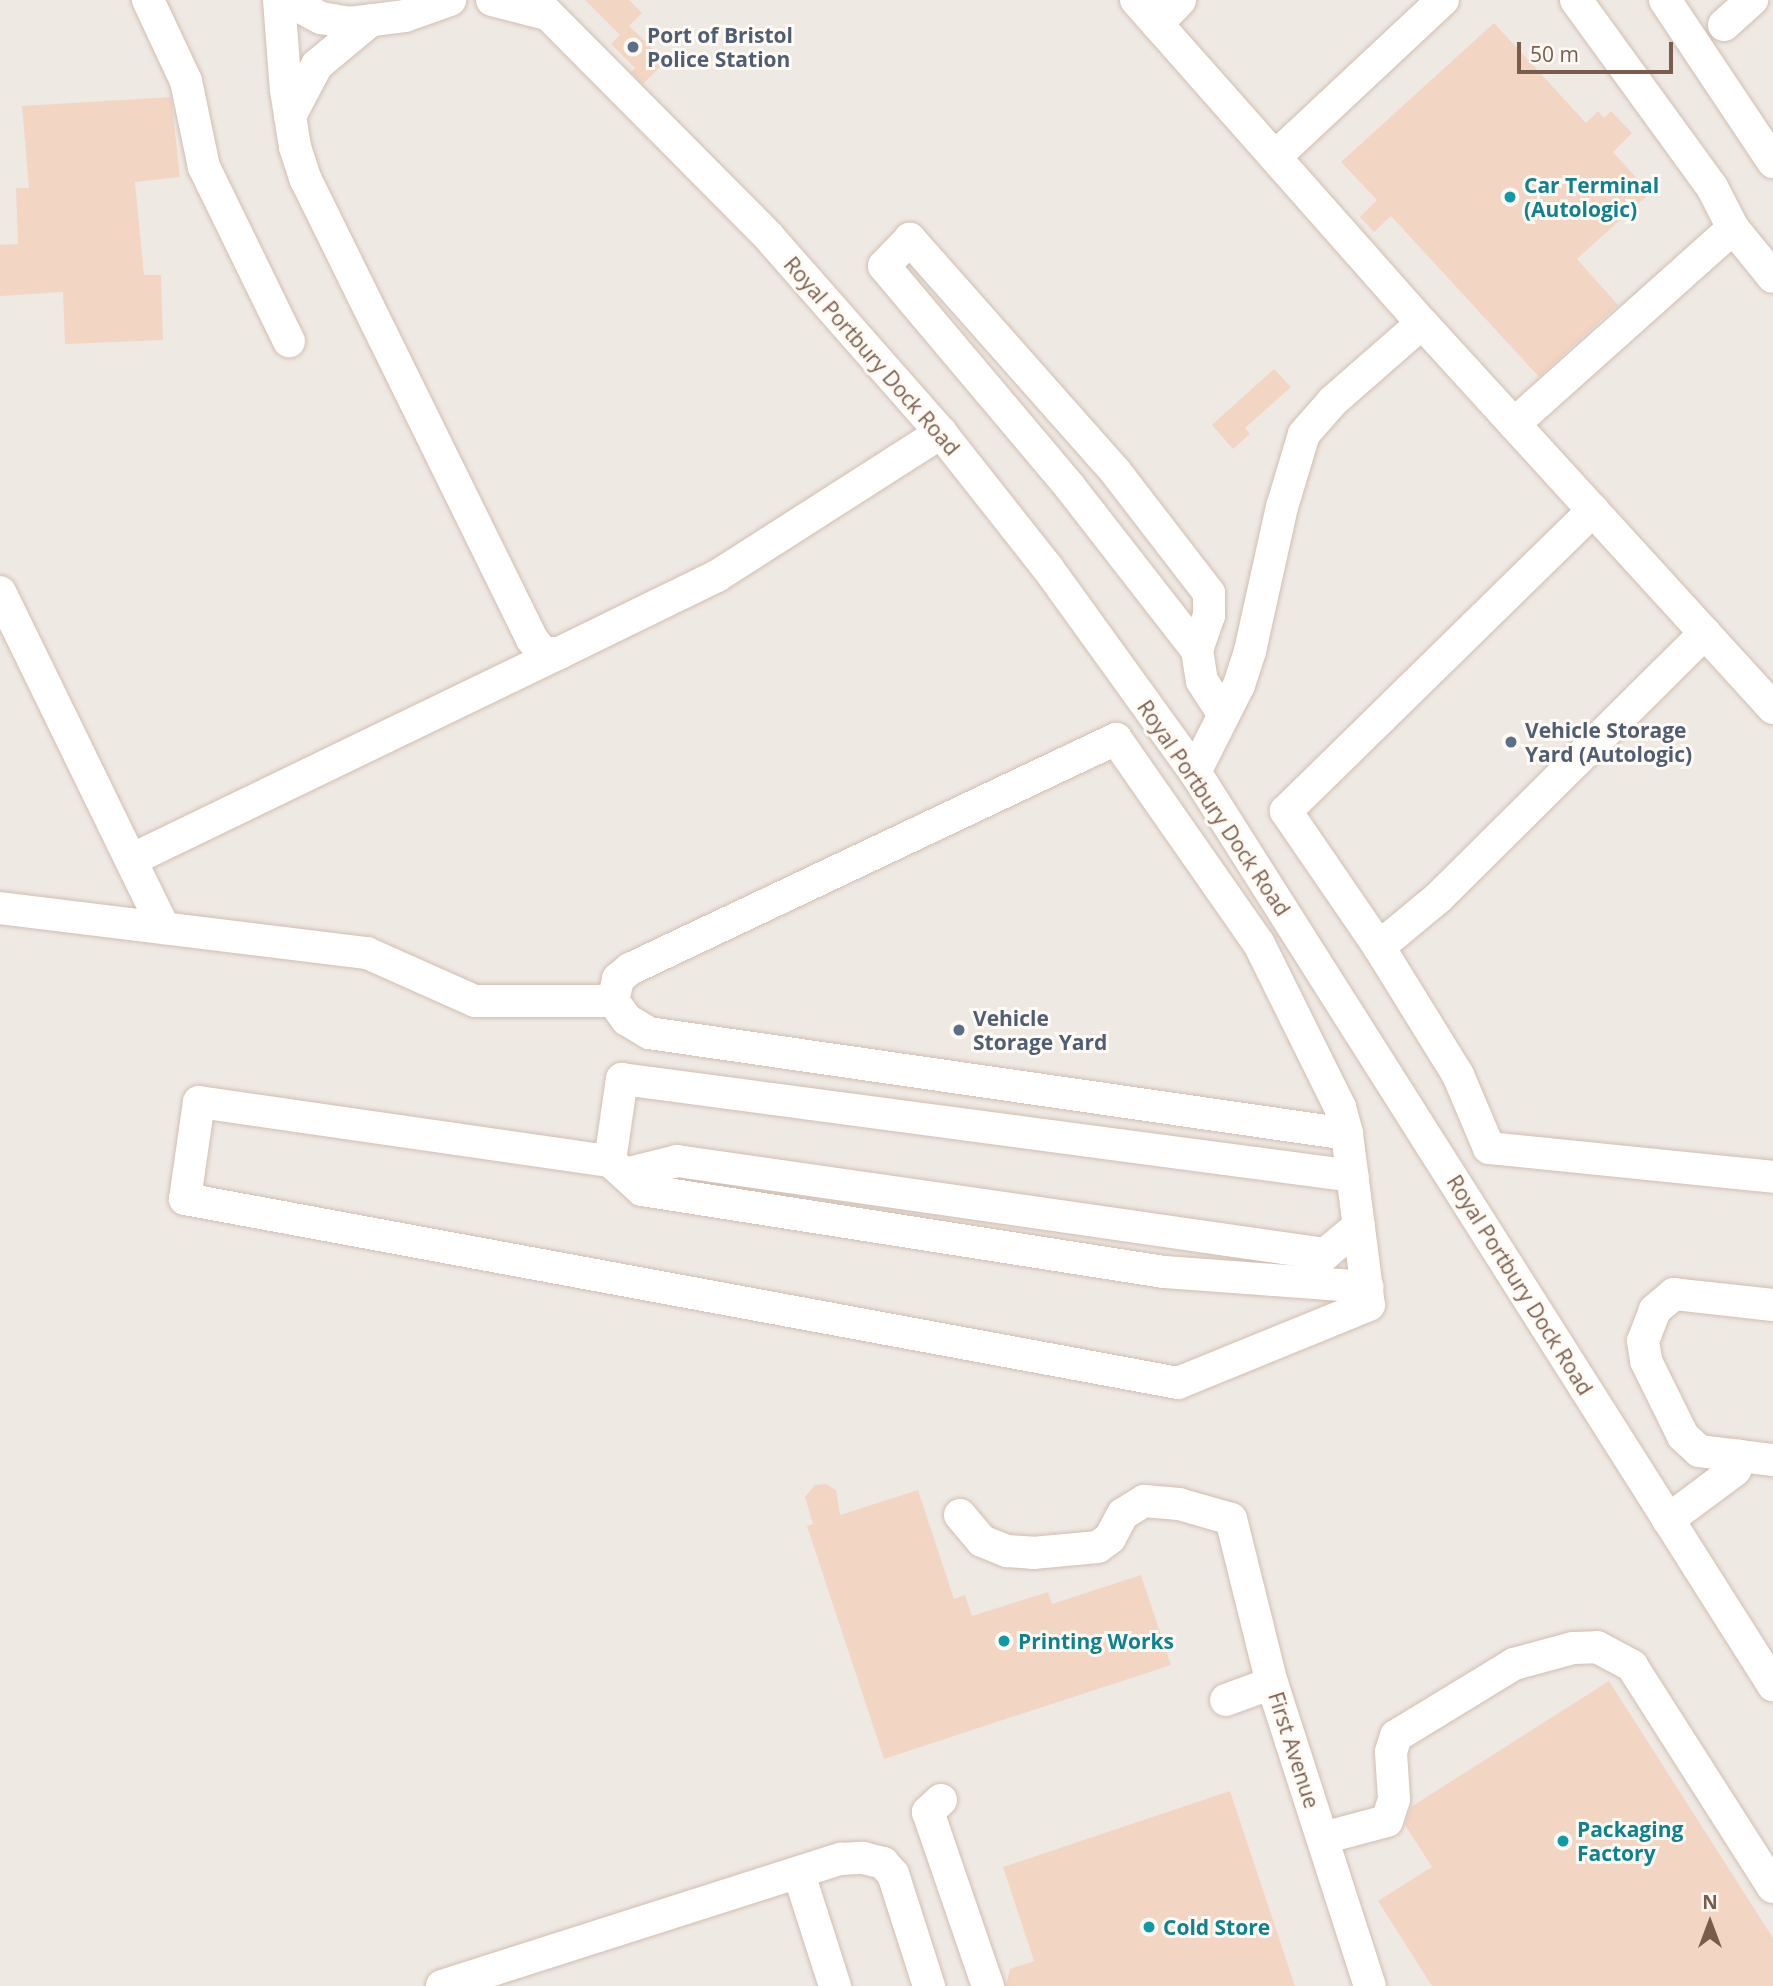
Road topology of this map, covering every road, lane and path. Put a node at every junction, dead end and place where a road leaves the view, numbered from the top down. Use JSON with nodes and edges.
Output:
{"nodes":[{"id":1,"x":148,"y":0,"type":"edge"},
{"id":2,"x":279,"y":0,"type":"edge"},
{"id":3,"x":287,"y":0,"type":"edge"},
{"id":4,"x":492,"y":0,"type":"edge"},
{"id":5,"x":1136,"y":0,"type":"edge"},
{"id":6,"x":1180,"y":0,"type":"edge"},
{"id":7,"x":1443,"y":0,"type":"edge"},
{"id":8,"x":1576,"y":0,"type":"edge"},
{"id":9,"x":1665,"y":0,"type":"edge"},
{"id":10,"x":1752,"y":0,"type":"edge"},
{"id":11,"x":453,"y":1,"type":"edge"},
{"id":12,"x":540,"y":7,"type":"edge"},
{"id":13,"x":371,"y":20,"type":"junction"},
{"id":14,"x":1157,"y":24,"type":"junction"},
{"id":15,"x":1724,"y":25,"type":"dead end"},
{"id":16,"x":290,"y":116,"type":"junction"},
{"id":17,"x":1275,"y":157,"type":"junction"},
{"id":18,"x":1773,"y":162,"type":"edge"},
{"id":19,"x":1733,"y":228,"type":"junction"},
{"id":20,"x":1773,"y":276,"type":"edge"},
{"id":21,"x":1422,"y":323,"type":"junction"},
{"id":22,"x":289,"y":341,"type":"dead end"},
{"id":23,"x":1514,"y":424,"type":"junction"},
{"id":24,"x":941,"y":433,"type":"junction"},
{"id":25,"x":1090,"y":442,"type":"junction"},
{"id":26,"x":1070,"y":487,"type":"junction"},
{"id":27,"x":1593,"y":510,"type":"junction"},
{"id":28,"x":0,"y":592,"type":"edge"},
{"id":29,"x":1705,"y":633,"type":"junction"},
{"id":30,"x":1197,"y":650,"type":"junction"},
{"id":31,"x":559,"y":653,"type":"junction"},
{"id":32,"x":1773,"y":708,"type":"edge"},
{"id":33,"x":1224,"y":715,"type":"junction"},
{"id":34,"x":1195,"y":772,"type":"junction"},
{"id":35,"x":131,"y":860,"type":"junction"},
{"id":36,"x":0,"y":908,"type":"edge"},
{"id":37,"x":164,"y":928,"type":"junction"},
{"id":38,"x":1379,"y":947,"type":"junction"},
{"id":39,"x":612,"y":1001,"type":"junction"},
{"id":40,"x":1347,"y":1134,"type":"junction"},
{"id":41,"x":617,"y":1167,"type":"junction"},
{"id":42,"x":1353,"y":1176,"type":"junction"},
{"id":43,"x":1773,"y":1177,"type":"edge"},
{"id":44,"x":1359,"y":1226,"type":"junction"},
{"id":45,"x":1367,"y":1287,"type":"junction"},
{"id":46,"x":1773,"y":1305,"type":"edge"},
{"id":47,"x":1739,"y":1456,"type":"junction"},
{"id":48,"x":1773,"y":1460,"type":"edge"},
{"id":49,"x":960,"y":1515,"type":"dead end"},
{"id":50,"x":1668,"y":1520,"type":"junction"},
{"id":51,"x":1272,"y":1683,"type":"junction"},
{"id":52,"x":1773,"y":1685,"type":"edge"},
{"id":53,"x":1226,"y":1700,"type":"dead end"},
{"id":54,"x":942,"y":1800,"type":"dead end"},
{"id":55,"x":1322,"y":1838,"type":"junction"},
{"id":56,"x":799,"y":1874,"type":"junction"},
{"id":57,"x":1773,"y":1887,"type":"edge"},
{"id":58,"x":442,"y":1986,"type":"edge"},
{"id":59,"x":835,"y":1986,"type":"edge"},
{"id":60,"x":929,"y":1986,"type":"edge"},
{"id":61,"x":988,"y":1986,"type":"edge"},
{"id":62,"x":1370,"y":1986,"type":"edge"}],
"edges":[{"from":1,"to":22,"type":"street"},
{"from":2,"to":16,"type":"street"},
{"from":3,"to":13,"type":"street"},
{"from":4,"to":12,"type":"street"},
{"from":5,"to":14,"type":"street"},
{"from":6,"to":14,"type":"street"},
{"from":7,"to":17,"type":"street"},
{"from":8,"to":19,"type":"street"},
{"from":9,"to":18,"type":"street"},
{"from":10,"to":15,"type":"street"},
{"from":11,"to":13,"type":"street"},
{"from":12,"to":24,"type":"street","name":"Royal Portbury Dock Road"},
{"from":13,"to":16,"type":"street"},
{"from":14,"to":17,"type":"street"},
{"from":16,"to":31,"type":"street"},
{"from":17,"to":21,"type":"street"},
{"from":19,"to":20,"type":"street"},
{"from":19,"to":23,"type":"street"},
{"from":21,"to":23,"type":"street"},
{"from":21,"to":33,"type":"street"},
{"from":23,"to":27,"type":"street"},
{"from":24,"to":31,"type":"street"},
{"from":24,"to":34,"type":"street","name":"Royal Portbury Dock Road"},
{"from":25,"to":26,"type":"street"},
{"from":25,"to":26,"type":"street"},
{"from":25,"to":30,"type":"street"},
{"from":26,"to":30,"type":"street"},
{"from":27,"to":29,"type":"street"},
{"from":27,"to":38,"type":"street"},
{"from":28,"to":35,"type":"street"},
{"from":29,"to":32,"type":"street"},
{"from":29,"to":38,"type":"street"},
{"from":30,"to":33,"type":"street"},
{"from":31,"to":35,"type":"street"},
{"from":33,"to":34,"type":"street"},
{"from":34,"to":50,"type":"street","name":"Royal Portbury Dock Road"},
{"from":35,"to":37,"type":"street"},
{"from":36,"to":37,"type":"street"},
{"from":37,"to":39,"type":"street"},
{"from":38,"to":43,"type":"street"},
{"from":39,"to":40,"type":"street"},
{"from":39,"to":40,"type":"street"},
{"from":40,"to":42,"type":"street"},
{"from":41,"to":42,"type":"street"},
{"from":41,"to":44,"type":"street"},
{"from":41,"to":45,"type":"street"},
{"from":41,"to":45,"type":"street"},
{"from":42,"to":44,"type":"street"},
{"from":44,"to":45,"type":"street"},
{"from":46,"to":47,"type":"street"},
{"from":47,"to":48,"type":"street"},
{"from":47,"to":50,"type":"street"},
{"from":49,"to":51,"type":"street","name":"First Avenue"},
{"from":50,"to":52,"type":"street","name":"Royal Portbury Dock Road"},
{"from":51,"to":53,"type":"street"},
{"from":51,"to":55,"type":"street","name":"First Avenue"},
{"from":54,"to":61,"type":"street"},
{"from":55,"to":57,"type":"street"},
{"from":55,"to":62,"type":"street","name":"First Avenue"},
{"from":56,"to":58,"type":"street"},
{"from":56,"to":59,"type":"street"},
{"from":56,"to":60,"type":"street"}]}
